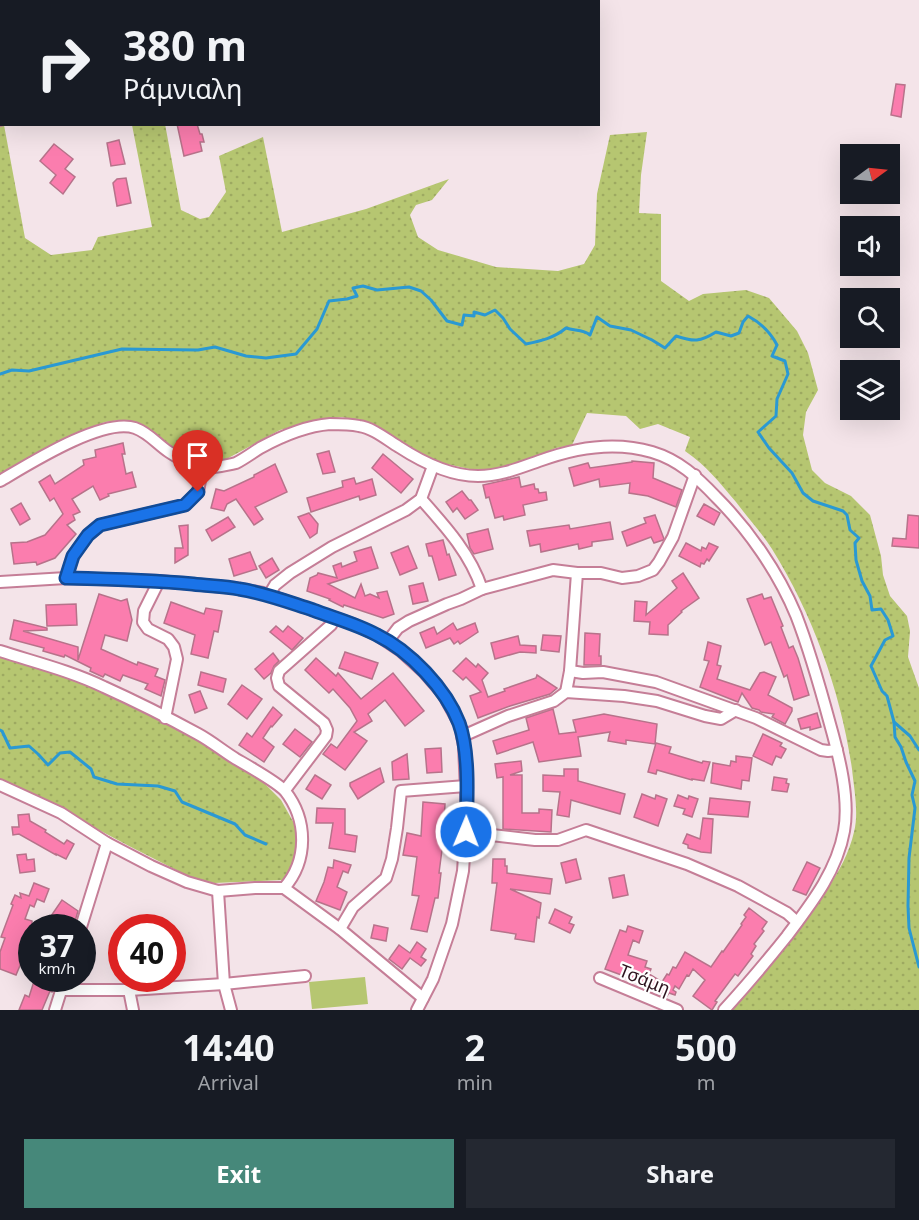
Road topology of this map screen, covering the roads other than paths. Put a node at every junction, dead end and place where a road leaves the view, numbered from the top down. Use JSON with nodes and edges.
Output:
{"nodes":[{"id":1,"x":433,"y":466,"type":"junction"},
{"id":2,"x":202,"y":469,"type":"junction"},
{"id":3,"x":695,"y":475,"type":"junction"},
{"id":4,"x":0,"y":481,"type":"edge"},
{"id":5,"x":421,"y":499,"type":"junction"},
{"id":6,"x":577,"y":573,"type":"junction"},
{"id":7,"x":66,"y":578,"type":"junction"},
{"id":8,"x":159,"y":581,"type":"junction"},
{"id":9,"x":0,"y":582,"type":"edge"},
{"id":10,"x":482,"y":589,"type":"junction"},
{"id":11,"x":269,"y":595,"type":"junction"},
{"id":12,"x":335,"y":618,"type":"junction"},
{"id":13,"x":388,"y":641,"type":"junction"},
{"id":14,"x":0,"y":651,"type":"edge"},
{"id":15,"x":570,"y":671,"type":"junction"},
{"id":16,"x":566,"y":692,"type":"junction"},
{"id":17,"x":735,"y":710,"type":"junction"},
{"id":18,"x":165,"y":718,"type":"junction"},
{"id":19,"x":463,"y":736,"type":"junction"},
{"id":20,"x":837,"y":750,"type":"junction"},
{"id":21,"x":466,"y":786,"type":"junction"},
{"id":22,"x":1,"y":787,"type":"edge"},
{"id":23,"x":285,"y":790,"type":"junction"},
{"id":24,"x":466,"y":832,"type":"junction"},
{"id":25,"x":107,"y":843,"type":"junction"},
{"id":26,"x":284,"y":888,"type":"junction"},
{"id":27,"x":218,"y":891,"type":"junction"},
{"id":28,"x":85,"y":914,"type":"edge"},
{"id":29,"x":797,"y":922,"type":"junction"},
{"id":30,"x":340,"y":929,"type":"junction"},
{"id":31,"x":305,"y":975,"type":"dead end"},
{"id":32,"x":600,"y":978,"type":"dead end"},
{"id":33,"x":224,"y":984,"type":"junction"},
{"id":34,"x":186,"y":986,"type":"edge"},
{"id":35,"x":61,"y":992,"type":"edge"},
{"id":36,"x":129,"y":992,"type":"edge"},
{"id":37,"x":423,"y":998,"type":"junction"},
{"id":38,"x":55,"y":1010,"type":"edge"},
{"id":39,"x":133,"y":1010,"type":"edge"},
{"id":40,"x":231,"y":1010,"type":"edge"},
{"id":41,"x":417,"y":1010,"type":"edge"},
{"id":42,"x":677,"y":1010,"type":"edge"},
{"id":43,"x":724,"y":1010,"type":"edge"}],
"edges":[{"from":1,"to":2,"type":"street"},
{"from":1,"to":3,"type":"street"},
{"from":1,"to":5,"type":"street"},
{"from":2,"to":4,"type":"street"},
{"from":2,"to":7,"type":"street"},
{"from":3,"to":6,"type":"street"},
{"from":3,"to":20,"type":"street"},
{"from":5,"to":10,"type":"street"},
{"from":5,"to":11,"type":"street"},
{"from":6,"to":10,"type":"street"},
{"from":6,"to":15,"type":"street"},
{"from":7,"to":8,"type":"street"},
{"from":7,"to":9,"type":"street"},
{"from":8,"to":11,"type":"street"},
{"from":8,"to":18,"type":"street"},
{"from":10,"to":13,"type":"street"},
{"from":11,"to":12,"type":"street"},
{"from":12,"to":13,"type":"street"},
{"from":12,"to":23,"type":"street"},
{"from":13,"to":19,"type":"street"},
{"from":14,"to":18,"type":"street"},
{"from":15,"to":16,"type":"street"},
{"from":15,"to":17,"type":"street"},
{"from":16,"to":17,"type":"street"},
{"from":16,"to":19,"type":"street"},
{"from":17,"to":20,"type":"street"},
{"from":18,"to":23,"type":"street"},
{"from":19,"to":21,"type":"street"},
{"from":20,"to":29,"type":"street"},
{"from":21,"to":24,"type":"street"},
{"from":21,"to":30,"type":"street"},
{"from":22,"to":25,"type":"street"},
{"from":23,"to":26,"type":"street"},
{"from":24,"to":29,"type":"street"},
{"from":24,"to":37,"type":"street"},
{"from":25,"to":27,"type":"street"},
{"from":25,"to":28,"type":"street"},
{"from":26,"to":27,"type":"street"},
{"from":26,"to":30,"type":"street"},
{"from":27,"to":33,"type":"street"},
{"from":29,"to":43,"type":"street"},
{"from":30,"to":37,"type":"street"},
{"from":31,"to":33,"type":"street"},
{"from":32,"to":42,"type":"street","name":"Τσάμη"},
{"from":33,"to":34,"type":"street"},
{"from":33,"to":40,"type":"street"},
{"from":35,"to":38,"type":"street"},
{"from":36,"to":39,"type":"street"},
{"from":37,"to":41,"type":"street"}]}
